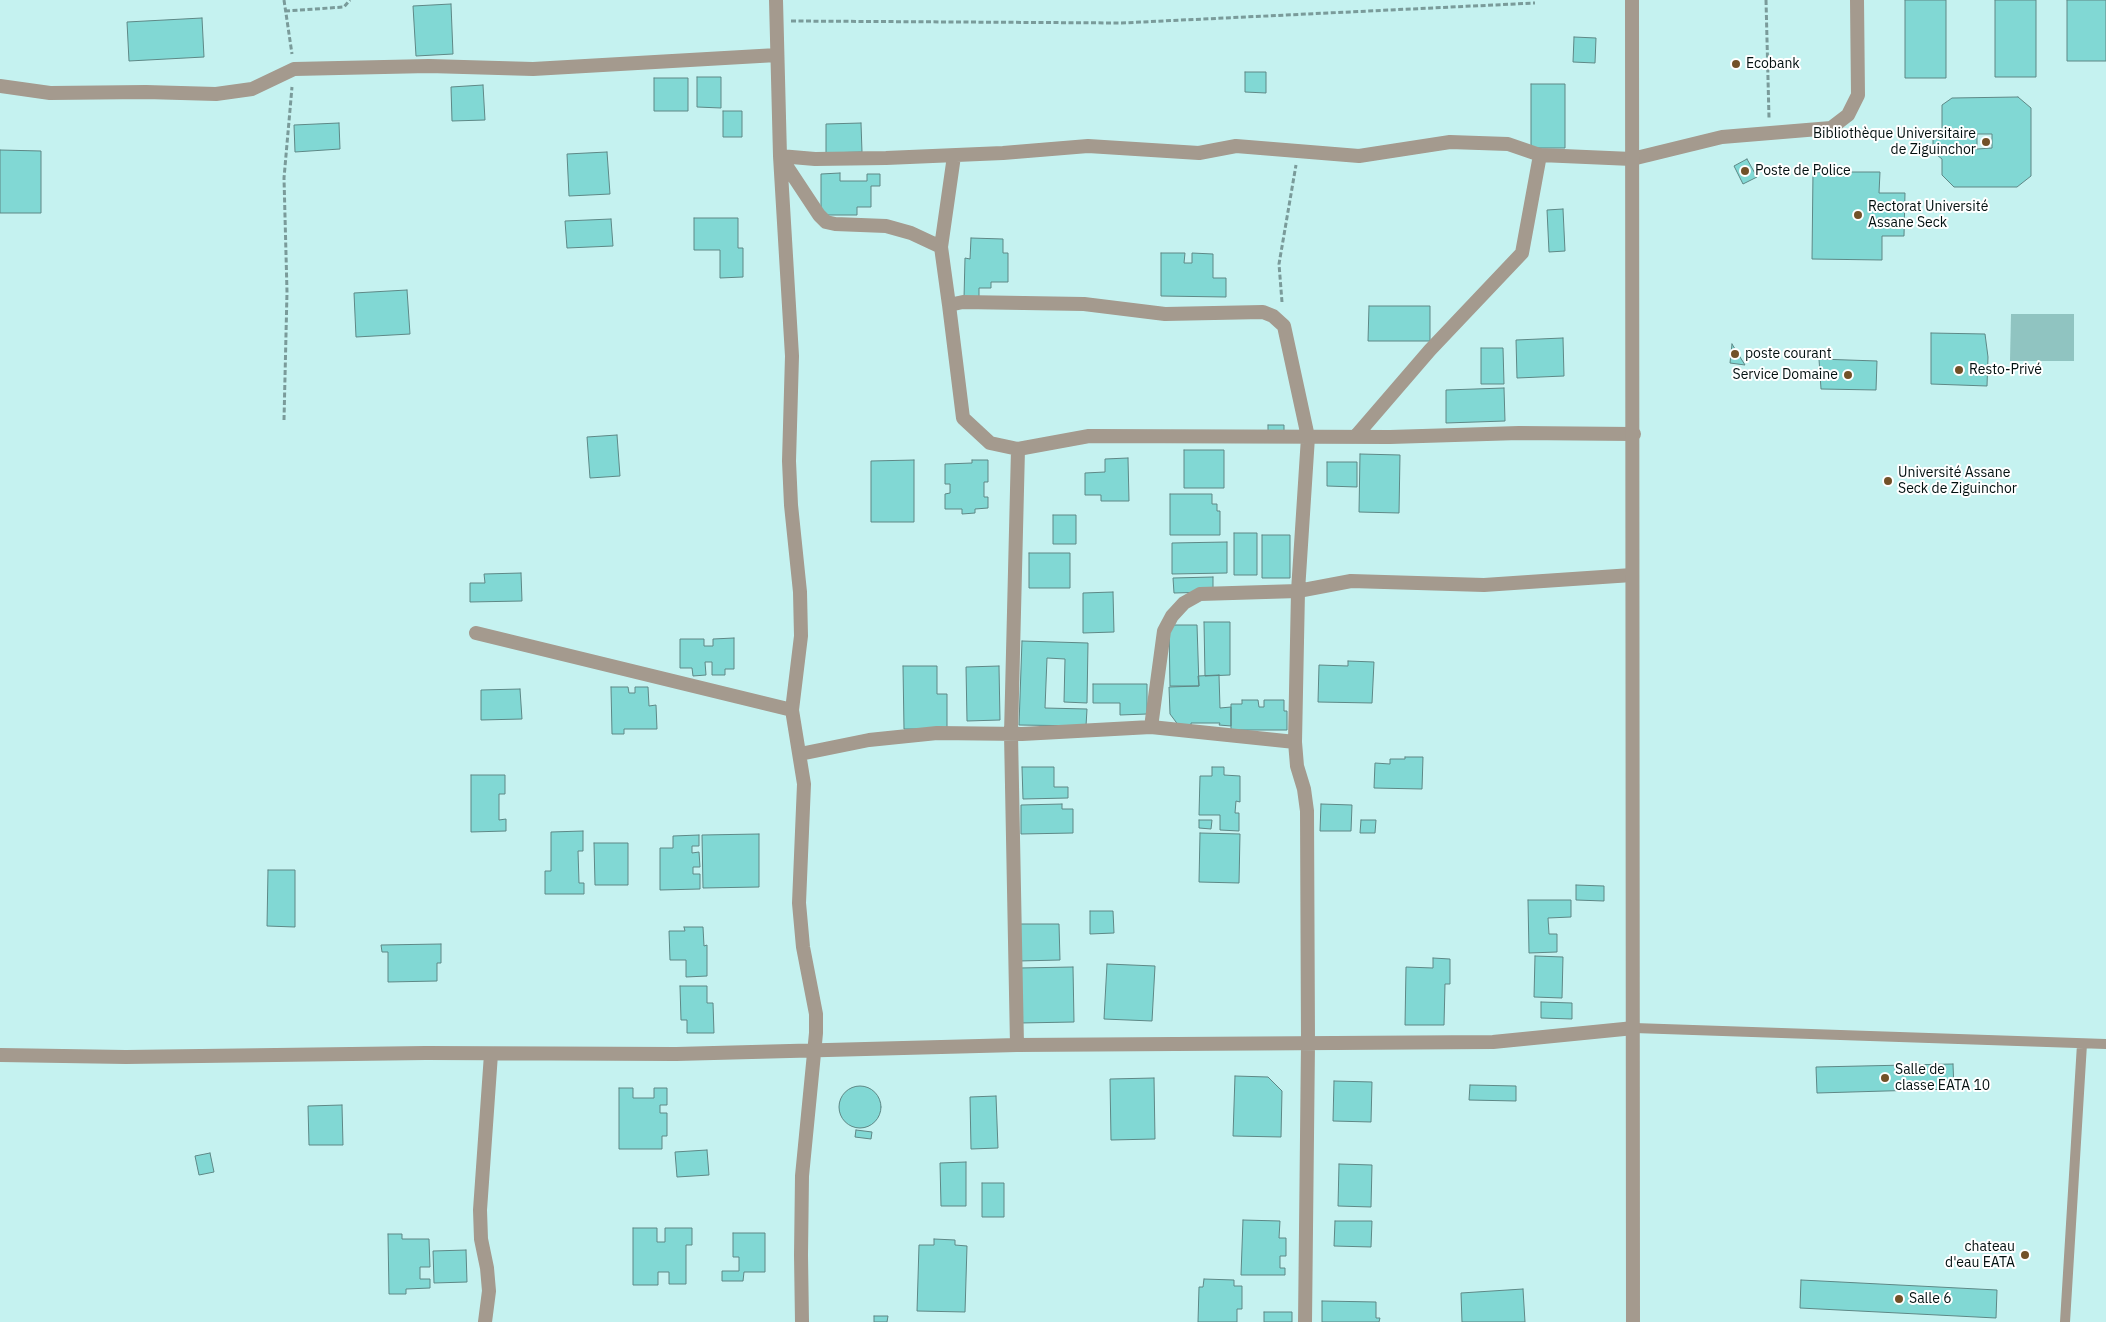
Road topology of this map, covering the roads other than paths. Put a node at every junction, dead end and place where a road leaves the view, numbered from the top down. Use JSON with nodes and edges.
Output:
{"nodes":[{"id":1,"x":776,"y":0,"type":"edge"},
{"id":2,"x":1632,"y":0,"type":"edge"},
{"id":3,"x":1857,"y":0,"type":"edge"},
{"id":4,"x":777,"y":55,"type":"junction"},
{"id":5,"x":0,"y":86,"type":"edge"},
{"id":6,"x":1540,"y":155,"type":"junction"},
{"id":7,"x":780,"y":156,"type":"junction"},
{"id":8,"x":954,"y":156,"type":"junction"},
{"id":9,"x":1632,"y":159,"type":"junction"},
{"id":10,"x":941,"y":247,"type":"junction"},
{"id":11,"x":950,"y":305,"type":"junction"},
{"id":12,"x":1634,"y":434,"type":"junction"},
{"id":13,"x":1308,"y":437,"type":"junction"},
{"id":14,"x":1355,"y":437,"type":"junction"},
{"id":15,"x":1018,"y":449,"type":"junction"},
{"id":16,"x":1632,"y":575,"type":"junction"},
{"id":17,"x":1298,"y":591,"type":"junction"},
{"id":18,"x":476,"y":633,"type":"dead end"},
{"id":19,"x":792,"y":710,"type":"junction"},
{"id":20,"x":1151,"y":727,"type":"junction"},
{"id":21,"x":1011,"y":734,"type":"junction"},
{"id":22,"x":1295,"y":742,"type":"junction"},
{"id":23,"x":800,"y":754,"type":"junction"},
{"id":24,"x":1634,"y":1028,"type":"junction"},
{"id":25,"x":1308,"y":1043,"type":"junction"},
{"id":26,"x":1017,"y":1044,"type":"junction"},
{"id":27,"x":2082,"y":1044,"type":"junction"},
{"id":28,"x":2106,"y":1044,"type":"edge"},
{"id":29,"x":814,"y":1050,"type":"junction"},
{"id":30,"x":491,"y":1054,"type":"junction"},
{"id":31,"x":0,"y":1055,"type":"edge"},
{"id":32,"x":485,"y":1322,"type":"edge"},
{"id":33,"x":802,"y":1322,"type":"edge"},
{"id":34,"x":1305,"y":1322,"type":"edge"},
{"id":35,"x":1633,"y":1322,"type":"edge"},
{"id":36,"x":2065,"y":1322,"type":"edge"}],
"edges":[{"from":1,"to":4,"type":"street"},
{"from":2,"to":9,"type":"street"},
{"from":3,"to":9,"type":"street"},
{"from":4,"to":5,"type":"street"},
{"from":4,"to":7,"type":"street"},
{"from":6,"to":8,"type":"street"},
{"from":6,"to":9,"type":"street"},
{"from":6,"to":14,"type":"street"},
{"from":7,"to":8,"type":"street"},
{"from":7,"to":10,"type":"street"},
{"from":7,"to":19,"type":"street"},
{"from":8,"to":10,"type":"street"},
{"from":9,"to":12,"type":"street"},
{"from":10,"to":11,"type":"street"},
{"from":11,"to":13,"type":"street"},
{"from":11,"to":15,"type":"street"},
{"from":12,"to":14,"type":"street"},
{"from":12,"to":16,"type":"street"},
{"from":13,"to":14,"type":"street"},
{"from":13,"to":15,"type":"street"},
{"from":13,"to":17,"type":"street"},
{"from":15,"to":21,"type":"street"},
{"from":16,"to":17,"type":"street"},
{"from":16,"to":24,"type":"street"},
{"from":17,"to":20,"type":"street"},
{"from":17,"to":22,"type":"street"},
{"from":18,"to":19,"type":"street"},
{"from":19,"to":23,"type":"street"},
{"from":20,"to":21,"type":"street"},
{"from":20,"to":22,"type":"street"},
{"from":21,"to":23,"type":"street"},
{"from":21,"to":26,"type":"street"},
{"from":22,"to":25,"type":"street"},
{"from":23,"to":29,"type":"street"},
{"from":24,"to":25,"type":"street"},
{"from":24,"to":27,"type":"lane"},
{"from":24,"to":35,"type":"street"},
{"from":25,"to":26,"type":"street"},
{"from":25,"to":34,"type":"street"},
{"from":26,"to":29,"type":"street"},
{"from":27,"to":28,"type":"lane"},
{"from":27,"to":36,"type":"lane"},
{"from":29,"to":30,"type":"street"},
{"from":29,"to":33,"type":"street"},
{"from":30,"to":31,"type":"street"},
{"from":30,"to":32,"type":"street"}]}
